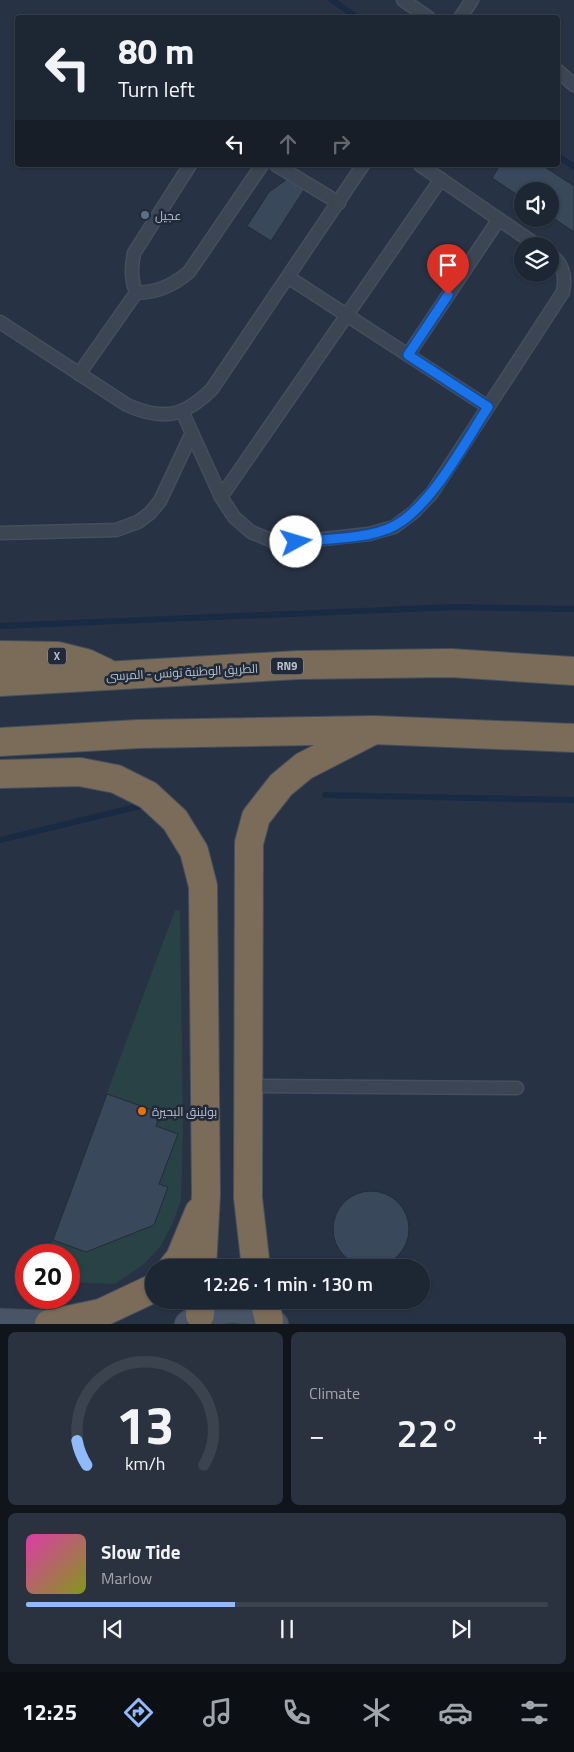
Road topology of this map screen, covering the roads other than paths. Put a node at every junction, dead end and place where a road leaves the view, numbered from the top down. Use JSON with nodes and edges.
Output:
{"nodes":[{"id":1,"x":403,"y":0,"type":"edge"},
{"id":2,"x":472,"y":0,"type":"edge"},
{"id":3,"x":425,"y":15,"type":"edge"},
{"id":4,"x":463,"y":15,"type":"edge"},
{"id":5,"x":560,"y":73,"type":"edge"},
{"id":6,"x":574,"y":85,"type":"edge"},
{"id":7,"x":189,"y":167,"type":"edge"},
{"id":8,"x":261,"y":167,"type":"edge"},
{"id":9,"x":279,"y":167,"type":"edge"},
{"id":10,"x":363,"y":167,"type":"edge"},
{"id":11,"x":423,"y":167,"type":"edge"},
{"id":12,"x":441,"y":179,"type":"junction"},
{"id":13,"x":338,"y":203,"type":"junction"},
{"id":14,"x":499,"y":219,"type":"junction"},
{"id":15,"x":525,"y":237,"type":"edge"},
{"id":16,"x":559,"y":264,"type":"edge"},
{"id":17,"x":288,"y":277,"type":"junction"},
{"id":18,"x":136,"y":292,"type":"junction"},
{"id":19,"x":347,"y":315,"type":"junction"},
{"id":20,"x":0,"y":322,"type":"edge"},
{"id":21,"x":408,"y":355,"type":"junction"},
{"id":22,"x":79,"y":374,"type":"junction"},
{"id":23,"x":488,"y":407,"type":"junction"},
{"id":24,"x":182,"y":411,"type":"junction"},
{"id":25,"x":192,"y":433,"type":"junction"},
{"id":26,"x":221,"y":497,"type":"junction"},
{"id":27,"x":0,"y":533,"type":"edge"},
{"id":28,"x":0,"y":655,"type":"edge"},
{"id":29,"x":574,"y":671,"type":"edge"},
{"id":30,"x":111,"y":675,"type":"junction"},
{"id":31,"x":0,"y":682,"type":"edge"},
{"id":32,"x":374,"y":730,"type":"junction"},
{"id":33,"x":574,"y":738,"type":"edge"},
{"id":34,"x":0,"y":742,"type":"edge"},
{"id":35,"x":0,"y":774,"type":"edge"},
{"id":36,"x":248,"y":1086,"type":"junction"},
{"id":37,"x":516,"y":1088,"type":"dead end"},
{"id":38,"x":206,"y":1194,"type":"junction"},
{"id":39,"x":179,"y":1259,"type":"edge"},
{"id":40,"x":202,"y":1259,"type":"edge"},
{"id":41,"x":255,"y":1259,"type":"edge"},
{"id":42,"x":145,"y":1292,"type":"edge"},
{"id":43,"x":196,"y":1313,"type":"edge"},
{"id":44,"x":269,"y":1315,"type":"edge"},
{"id":45,"x":0,"y":1323,"type":"edge"},
{"id":46,"x":51,"y":1324,"type":"edge"}],
"edges":[{"from":1,"to":3,"type":"lane"},
{"from":2,"to":4,"type":"lane"},
{"from":5,"to":6,"type":"lane"},
{"from":7,"to":18,"type":"lane"},
{"from":8,"to":18,"type":"lane"},
{"from":9,"to":13,"type":"lane"},
{"from":10,"to":13,"type":"lane"},
{"from":11,"to":12,"type":"lane"},
{"from":12,"to":14,"type":"lane"},
{"from":12,"to":19,"type":"lane"},
{"from":13,"to":17,"type":"lane"},
{"from":14,"to":15,"type":"lane"},
{"from":14,"to":21,"type":"lane"},
{"from":16,"to":23,"type":"lane"},
{"from":17,"to":19,"type":"lane"},
{"from":17,"to":24,"type":"lane"},
{"from":18,"to":22,"type":"lane"},
{"from":19,"to":21,"type":"lane"},
{"from":19,"to":26,"type":"lane"},
{"from":20,"to":22,"type":"lane"},
{"from":21,"to":23,"type":"lane"},
{"from":22,"to":24,"type":"lane"},
{"from":23,"to":26,"type":"lane"},
{"from":24,"to":25,"type":"lane"},
{"from":25,"to":26,"type":"lane"},
{"from":25,"to":27,"type":"lane"},
{"from":28,"to":30,"type":"highway","number":"X"},
{"from":29,"to":30,"type":"highway","name":"الطريق الوطنية تونس - المرسى","number":"RN9"},
{"from":30,"to":31,"type":"highway","name":"الطريق الوطنية تونس - المرسى","number":"RN9"},
{"from":32,"to":33,"type":"highway"},
{"from":32,"to":34,"type":"highway"},
{"from":32,"to":36,"type":"highway"},
{"from":35,"to":38,"type":"highway"},
{"from":36,"to":37,"type":"lane"},
{"from":36,"to":41,"type":"highway"},
{"from":38,"to":39,"type":"highway"},
{"from":38,"to":40,"type":"highway"},
{"from":42,"to":46,"type":"highway"},
{"from":43,"to":44,"type":"main road"},
{"from":45,"to":46,"type":"main road"}]}
